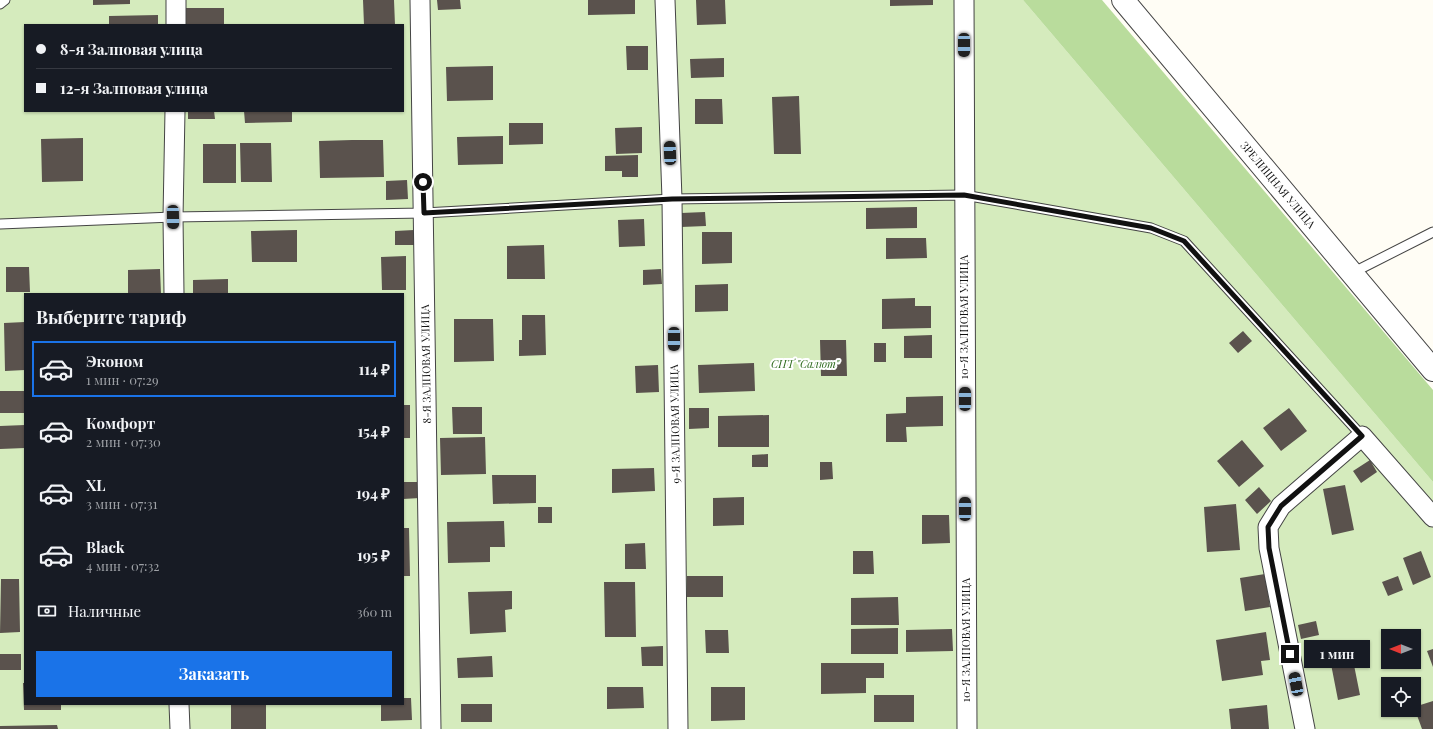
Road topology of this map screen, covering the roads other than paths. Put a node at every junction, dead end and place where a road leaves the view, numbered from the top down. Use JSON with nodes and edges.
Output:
{"nodes":[{"id":1,"x":5,"y":0,"type":"edge"},
{"id":2,"x":176,"y":0,"type":"edge"},
{"id":3,"x":420,"y":0,"type":"edge"},
{"id":4,"x":665,"y":0,"type":"edge"},
{"id":5,"x":964,"y":0,"type":"edge"},
{"id":6,"x":1123,"y":0,"type":"edge"},
{"id":7,"x":0,"y":4,"type":"edge"},
{"id":8,"x":176,"y":24,"type":"edge"},
{"id":9,"x":175,"y":112,"type":"edge"},
{"id":10,"x":964,"y":195,"type":"junction"},
{"id":11,"x":672,"y":199,"type":"junction"},
{"id":12,"x":424,"y":213,"type":"junction"},
{"id":13,"x":173,"y":217,"type":"junction"},
{"id":14,"x":0,"y":224,"type":"edge"},
{"id":15,"x":1433,"y":232,"type":"edge"},
{"id":16,"x":1352,"y":273,"type":"junction"},
{"id":17,"x":174,"y":293,"type":"edge"},
{"id":18,"x":1433,"y":370,"type":"edge"},
{"id":19,"x":1362,"y":436,"type":"junction"},
{"id":20,"x":1433,"y":517,"type":"edge"},
{"id":21,"x":180,"y":705,"type":"edge"},
{"id":22,"x":180,"y":729,"type":"edge"},
{"id":23,"x":431,"y":729,"type":"edge"},
{"id":24,"x":678,"y":729,"type":"edge"},
{"id":25,"x":967,"y":729,"type":"edge"},
{"id":26,"x":1305,"y":729,"type":"edge"}],
"edges":[{"from":1,"to":7,"type":"lane"},
{"from":2,"to":8,"type":"street"},
{"from":3,"to":12,"type":"street","name":"8-Я ЗАЛПОВАЯ УЛИЦА"},
{"from":4,"to":11,"type":"street","name":"9-Я ЗАЛПОВАЯ УЛИЦА"},
{"from":5,"to":10,"type":"street","name":"10-Я ЗАЛПОВАЯ УЛИЦА"},
{"from":6,"to":16,"type":"street","name":"ЗРЕЛИЩНАЯ УЛИЦА"},
{"from":9,"to":13,"type":"street"},
{"from":10,"to":11,"type":"lane"},
{"from":10,"to":19,"type":"lane"},
{"from":10,"to":25,"type":"street","name":"10-Я ЗАЛПОВАЯ УЛИЦА"},
{"from":11,"to":12,"type":"lane"},
{"from":11,"to":24,"type":"street","name":"9-Я ЗАЛПОВАЯ УЛИЦА"},
{"from":12,"to":13,"type":"lane"},
{"from":12,"to":23,"type":"street","name":"8-Я ЗАЛПОВАЯ УЛИЦА"},
{"from":13,"to":14,"type":"lane"},
{"from":13,"to":17,"type":"street"},
{"from":15,"to":16,"type":"lane"},
{"from":16,"to":18,"type":"street","name":"ЗРЕЛИЩНАЯ УЛИЦА"},
{"from":19,"to":20,"type":"street"},
{"from":19,"to":26,"type":"street"},
{"from":21,"to":22,"type":"street"}]}
